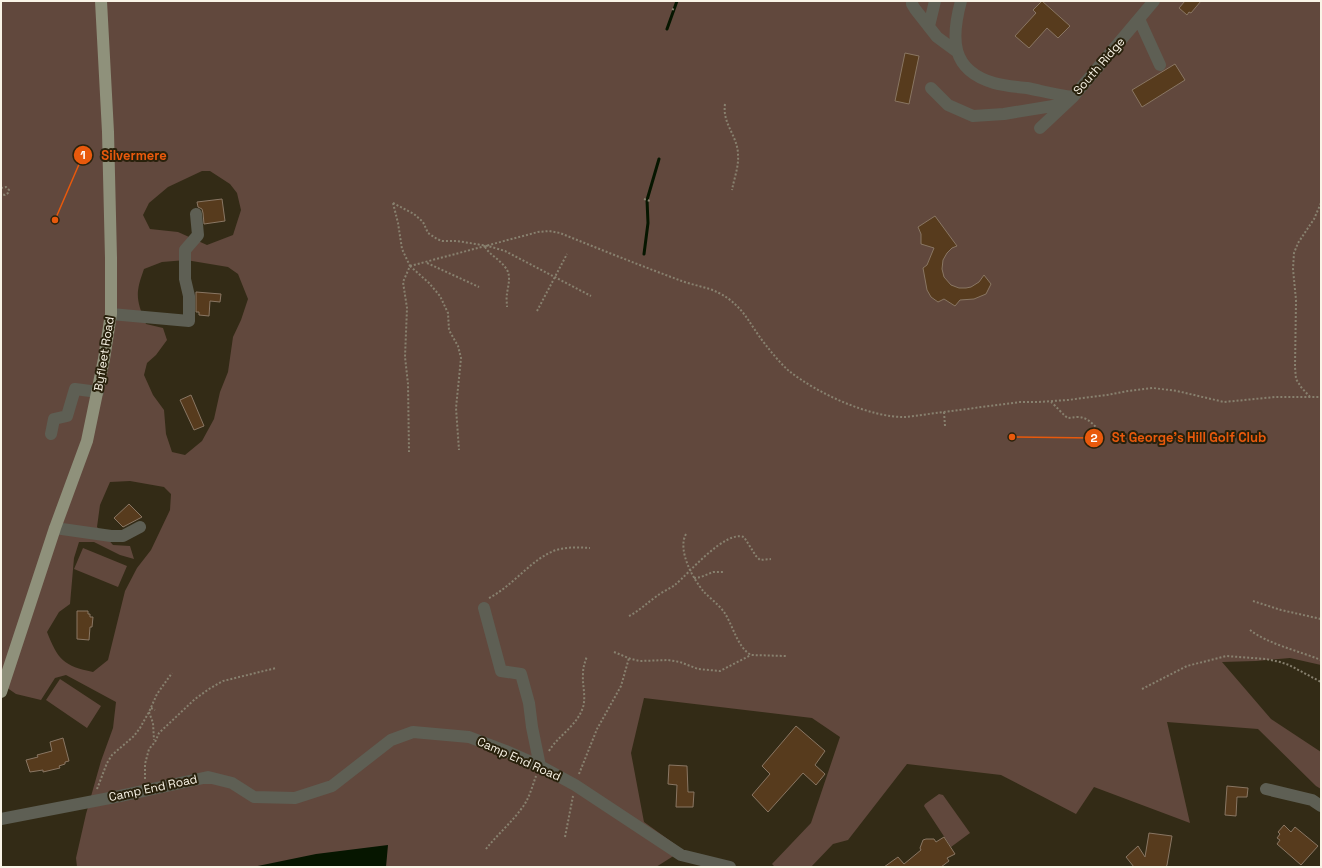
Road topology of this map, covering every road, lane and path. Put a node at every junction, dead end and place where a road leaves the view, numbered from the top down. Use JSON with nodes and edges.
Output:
{"nodes":[{"id":1,"x":101,"y":1,"type":"edge"},
{"id":2,"x":912,"y":1,"type":"edge"},
{"id":3,"x":935,"y":1,"type":"edge"},
{"id":4,"x":961,"y":1,"type":"edge"},
{"id":5,"x":1154,"y":1,"type":"edge"},
{"id":6,"x":1139,"y":19,"type":"junction"},
{"id":7,"x":929,"y":26,"type":"junction"},
{"id":8,"x":956,"y":51,"type":"junction"},
{"id":9,"x":1160,"y":65,"type":"dead end"},
{"id":10,"x":931,"y":88,"type":"dead end"},
{"id":11,"x":1069,"y":100,"type":"junction"},
{"id":12,"x":725,"y":104,"type":"dead end"},
{"id":13,"x":1040,"y":128,"type":"dead end"},
{"id":14,"x":1,"y":188,"type":"edge"},
{"id":15,"x":732,"y":190,"type":"dead end"},
{"id":16,"x":1,"y":194,"type":"edge"},
{"id":17,"x":644,"y":199,"type":"dead end"},
{"id":18,"x":650,"y":201,"type":"dead end"},
{"id":19,"x":1321,"y":202,"type":"edge"},
{"id":20,"x":196,"y":214,"type":"dead end"},
{"id":21,"x":486,"y":246,"type":"junction"},
{"id":22,"x":567,"y":254,"type":"dead end"},
{"id":23,"x":426,"y":263,"type":"junction"},
{"id":24,"x":410,"y":266,"type":"junction"},
{"id":25,"x":555,"y":277,"type":"junction"},
{"id":26,"x":479,"y":287,"type":"dead end"},
{"id":27,"x":591,"y":296,"type":"dead end"},
{"id":28,"x":507,"y":307,"type":"dead end"},
{"id":29,"x":537,"y":311,"type":"dead end"},
{"id":30,"x":111,"y":314,"type":"junction"},
{"id":31,"x":98,"y":392,"type":"junction"},
{"id":32,"x":1310,"y":396,"type":"junction"},
{"id":33,"x":1321,"y":397,"type":"edge"},
{"id":34,"x":1050,"y":402,"type":"junction"},
{"id":35,"x":944,"y":412,"type":"junction"},
{"id":36,"x":945,"y":426,"type":"dead end"},
{"id":37,"x":1097,"y":428,"type":"dead end"},
{"id":38,"x":51,"y":434,"type":"dead end"},
{"id":39,"x":459,"y":450,"type":"dead end"},
{"id":40,"x":409,"y":452,"type":"dead end"},
{"id":41,"x":140,"y":527,"type":"dead end"},
{"id":42,"x":55,"y":528,"type":"junction"},
{"id":43,"x":686,"y":534,"type":"dead end"},
{"id":44,"x":590,"y":548,"type":"dead end"},
{"id":45,"x":771,"y":559,"type":"dead end"},
{"id":46,"x":690,"y":569,"type":"junction"},
{"id":47,"x":723,"y":572,"type":"dead end"},
{"id":48,"x":694,"y":578,"type":"junction"},
{"id":49,"x":1253,"y":601,"type":"dead end"},
{"id":50,"x":484,"y":604,"type":"joint"},
{"id":51,"x":629,"y":616,"type":"dead end"},
{"id":52,"x":1321,"y":619,"type":"edge"},
{"id":53,"x":1250,"y":630,"type":"dead end"},
{"id":54,"x":614,"y":652,"type":"dead end"},
{"id":55,"x":752,"y":655,"type":"junction"},
{"id":56,"x":587,"y":656,"type":"dead end"},
{"id":57,"x":786,"y":656,"type":"dead end"},
{"id":58,"x":629,"y":658,"type":"junction"},
{"id":59,"x":1321,"y":660,"type":"edge"},
{"id":60,"x":276,"y":668,"type":"dead end"},
{"id":61,"x":4,"y":670,"type":"edge"},
{"id":62,"x":172,"y":673,"type":"dead end"},
{"id":63,"x":1321,"y":682,"type":"edge"},
{"id":64,"x":1142,"y":689,"type":"dead end"},
{"id":65,"x":1,"y":692,"type":"edge"},
{"id":66,"x":151,"y":708,"type":"junction"},
{"id":67,"x":155,"y":710,"type":"dead end"},
{"id":68,"x":149,"y":712,"type":"junction"},
{"id":69,"x":155,"y":742,"type":"junction"},
{"id":70,"x":540,"y":766,"type":"junction"},
{"id":71,"x":575,"y":786,"type":"junction"},
{"id":72,"x":1266,"y":789,"type":"dead end"},
{"id":73,"x":145,"y":791,"type":"junction"},
{"id":74,"x":96,"y":800,"type":"junction"},
{"id":75,"x":1321,"y":806,"type":"edge"},
{"id":76,"x":1,"y":819,"type":"edge"},
{"id":77,"x":565,"y":837,"type":"dead end"},
{"id":78,"x":486,"y":849,"type":"dead end"},
{"id":79,"x":730,"y":867,"type":"edge"}],
"edges":[{"from":1,"to":30,"type":"main road","name":"Byfleet Road"},
{"from":2,"to":7,"type":"street"},
{"from":3,"to":7,"type":"street"},
{"from":4,"to":8,"type":"street"},
{"from":5,"to":6,"type":"street","name":"South Ridge"},
{"from":6,"to":9,"type":"street"},
{"from":6,"to":11,"type":"street","name":"South Ridge"},
{"from":7,"to":8,"type":"street"},
{"from":8,"to":11,"type":"street"},
{"from":10,"to":11,"type":"street"},
{"from":11,"to":13,"type":"street","name":"South Ridge"},
{"from":12,"to":15,"type":"path"},
{"from":14,"to":16,"type":"path"},
{"from":17,"to":18,"type":"path"},
{"from":19,"to":32,"type":"path"},
{"from":20,"to":30,"type":"street"},
{"from":21,"to":23,"type":"path"},
{"from":21,"to":24,"type":"path"},
{"from":21,"to":25,"type":"path"},
{"from":21,"to":28,"type":"path"},
{"from":21,"to":35,"type":"path"},
{"from":22,"to":25,"type":"path"},
{"from":23,"to":24,"type":"path"},
{"from":23,"to":26,"type":"path"},
{"from":24,"to":39,"type":"path"},
{"from":24,"to":40,"type":"path"},
{"from":25,"to":27,"type":"path"},
{"from":25,"to":29,"type":"path"},
{"from":30,"to":31,"type":"main road","name":"Byfleet Road"},
{"from":31,"to":38,"type":"street"},
{"from":31,"to":42,"type":"main road","name":"Byfleet Road"},
{"from":32,"to":33,"type":"path"},
{"from":32,"to":34,"type":"path"},
{"from":34,"to":35,"type":"path"},
{"from":34,"to":37,"type":"path"},
{"from":35,"to":36,"type":"path"},
{"from":41,"to":42,"type":"street"},
{"from":42,"to":61,"type":"main road","name":"Byfleet Road"},
{"from":43,"to":46,"type":"path"},
{"from":44,"to":50,"type":"path"},
{"from":45,"to":46,"type":"path"},
{"from":46,"to":48,"type":"path"},
{"from":46,"to":51,"type":"path"},
{"from":47,"to":48,"type":"path"},
{"from":48,"to":55,"type":"path"},
{"from":49,"to":52,"type":"path"},
{"from":50,"to":70,"type":"street"},
{"from":53,"to":59,"type":"path"},
{"from":54,"to":58,"type":"path"},
{"from":55,"to":57,"type":"path"},
{"from":55,"to":58,"type":"path"},
{"from":56,"to":70,"type":"path"},
{"from":58,"to":71,"type":"path"},
{"from":60,"to":69,"type":"path"},
{"from":61,"to":65,"type":"main road","name":"Byfleet Road"},
{"from":62,"to":66,"type":"path"},
{"from":63,"to":64,"type":"path"},
{"from":66,"to":67,"type":"path"},
{"from":66,"to":68,"type":"path"},
{"from":68,"to":69,"type":"path"},
{"from":68,"to":74,"type":"path"},
{"from":69,"to":73,"type":"path"},
{"from":70,"to":71,"type":"street","name":"Camp End Road"},
{"from":70,"to":73,"type":"street","name":"Camp End Road"},
{"from":70,"to":78,"type":"path"},
{"from":71,"to":77,"type":"path"},
{"from":71,"to":79,"type":"street","name":"Camp End Road"},
{"from":72,"to":75,"type":"street"},
{"from":73,"to":74,"type":"street","name":"Camp End Road"},
{"from":74,"to":76,"type":"street","name":"Camp End Road"}]}
